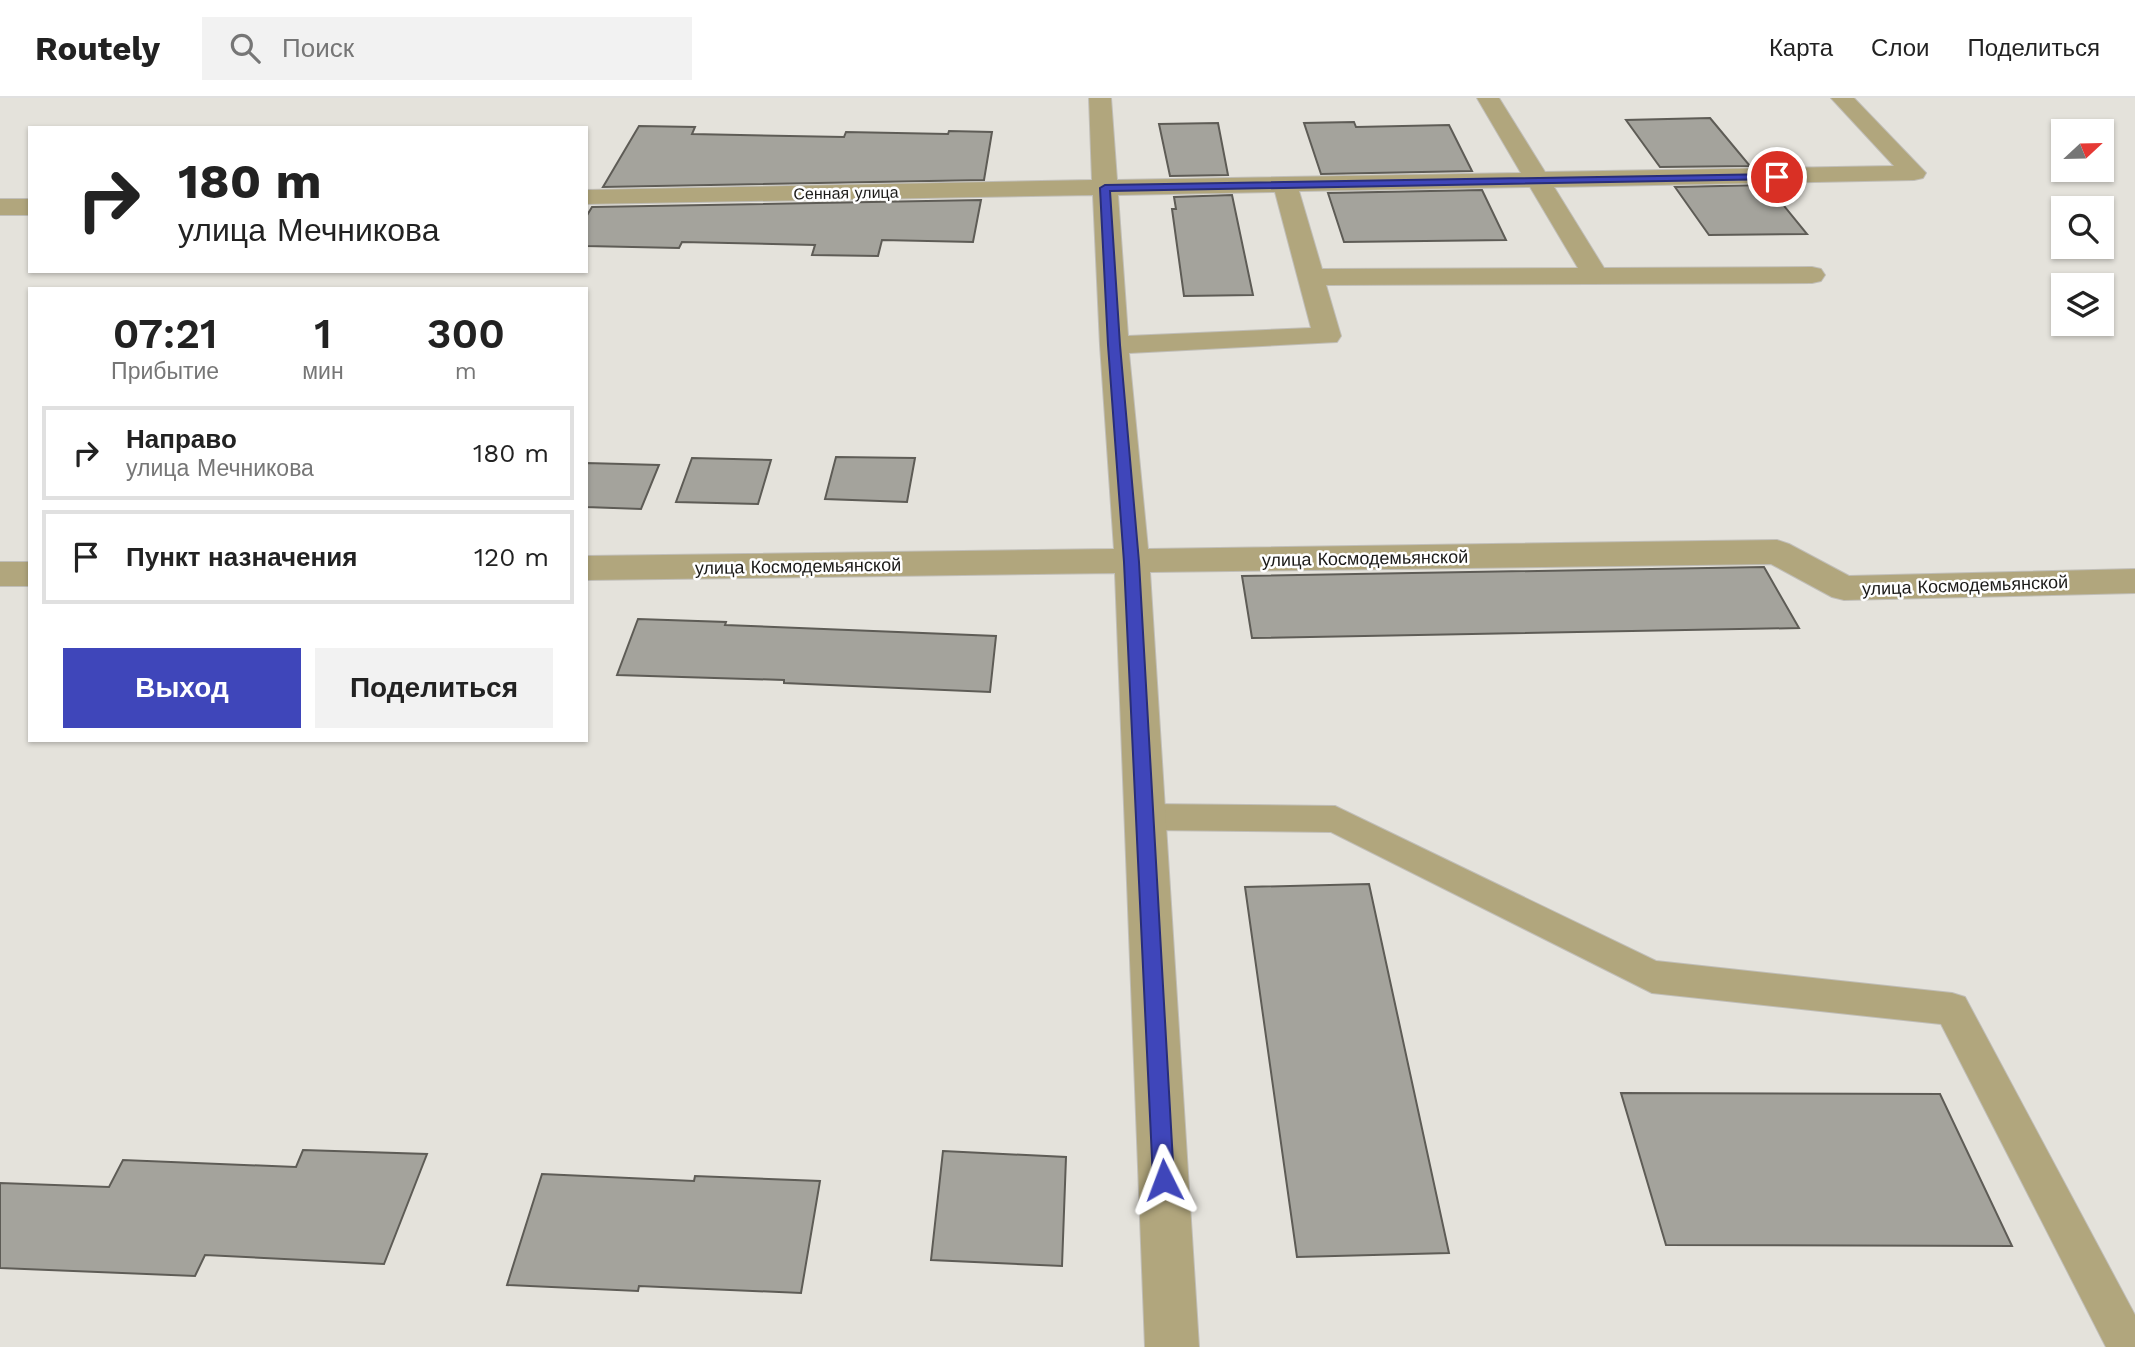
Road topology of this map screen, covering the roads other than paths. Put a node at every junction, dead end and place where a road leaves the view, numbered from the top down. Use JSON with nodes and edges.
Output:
{"nodes":[{"id":1,"x":1100,"y":98,"type":"edge"},
{"id":2,"x":1488,"y":98,"type":"edge"},
{"id":3,"x":1842,"y":98,"type":"edge"},
{"id":4,"x":1539,"y":181,"type":"junction"},
{"id":5,"x":1285,"y":185,"type":"junction"},
{"id":6,"x":1105,"y":188,"type":"junction"},
{"id":7,"x":588,"y":197,"type":"edge"},
{"id":8,"x":0,"y":207,"type":"edge"},
{"id":9,"x":28,"y":207,"type":"edge"},
{"id":10,"x":1812,"y":275,"type":"dead end"},
{"id":11,"x":1597,"y":276,"type":"junction"},
{"id":12,"x":1310,"y":278,"type":"junction"},
{"id":13,"x":1114,"y":345,"type":"junction"},
{"id":14,"x":1132,"y":562,"type":"junction"},
{"id":15,"x":588,"y":568,"type":"edge"},
{"id":16,"x":0,"y":574,"type":"edge"},
{"id":17,"x":28,"y":574,"type":"edge"},
{"id":18,"x":2135,"y":581,"type":"edge"},
{"id":19,"x":1145,"y":817,"type":"junction"},
{"id":20,"x":1172,"y":1347,"type":"edge"},
{"id":21,"x":2129,"y":1347,"type":"edge"}],
"edges":[{"from":1,"to":6,"type":"street"},
{"from":2,"to":4,"type":"street"},
{"from":3,"to":4,"type":"street","name":"Сенная улица"},
{"from":4,"to":5,"type":"street","name":"Сенная улица"},
{"from":4,"to":11,"type":"street"},
{"from":5,"to":6,"type":"street","name":"Сенная улица"},
{"from":5,"to":12,"type":"street"},
{"from":6,"to":7,"type":"street","name":"Сенная улица"},
{"from":6,"to":13,"type":"street"},
{"from":8,"to":9,"type":"street"},
{"from":10,"to":11,"type":"street"},
{"from":11,"to":12,"type":"street"},
{"from":12,"to":13,"type":"street"},
{"from":13,"to":14,"type":"street"},
{"from":14,"to":15,"type":"street","name":"улица Космодемьянской"},
{"from":14,"to":18,"type":"street","name":"улица Космодемьянской"},
{"from":14,"to":19,"type":"street"},
{"from":16,"to":17,"type":"street"},
{"from":19,"to":20,"type":"street"},
{"from":19,"to":21,"type":"lane"}]}
